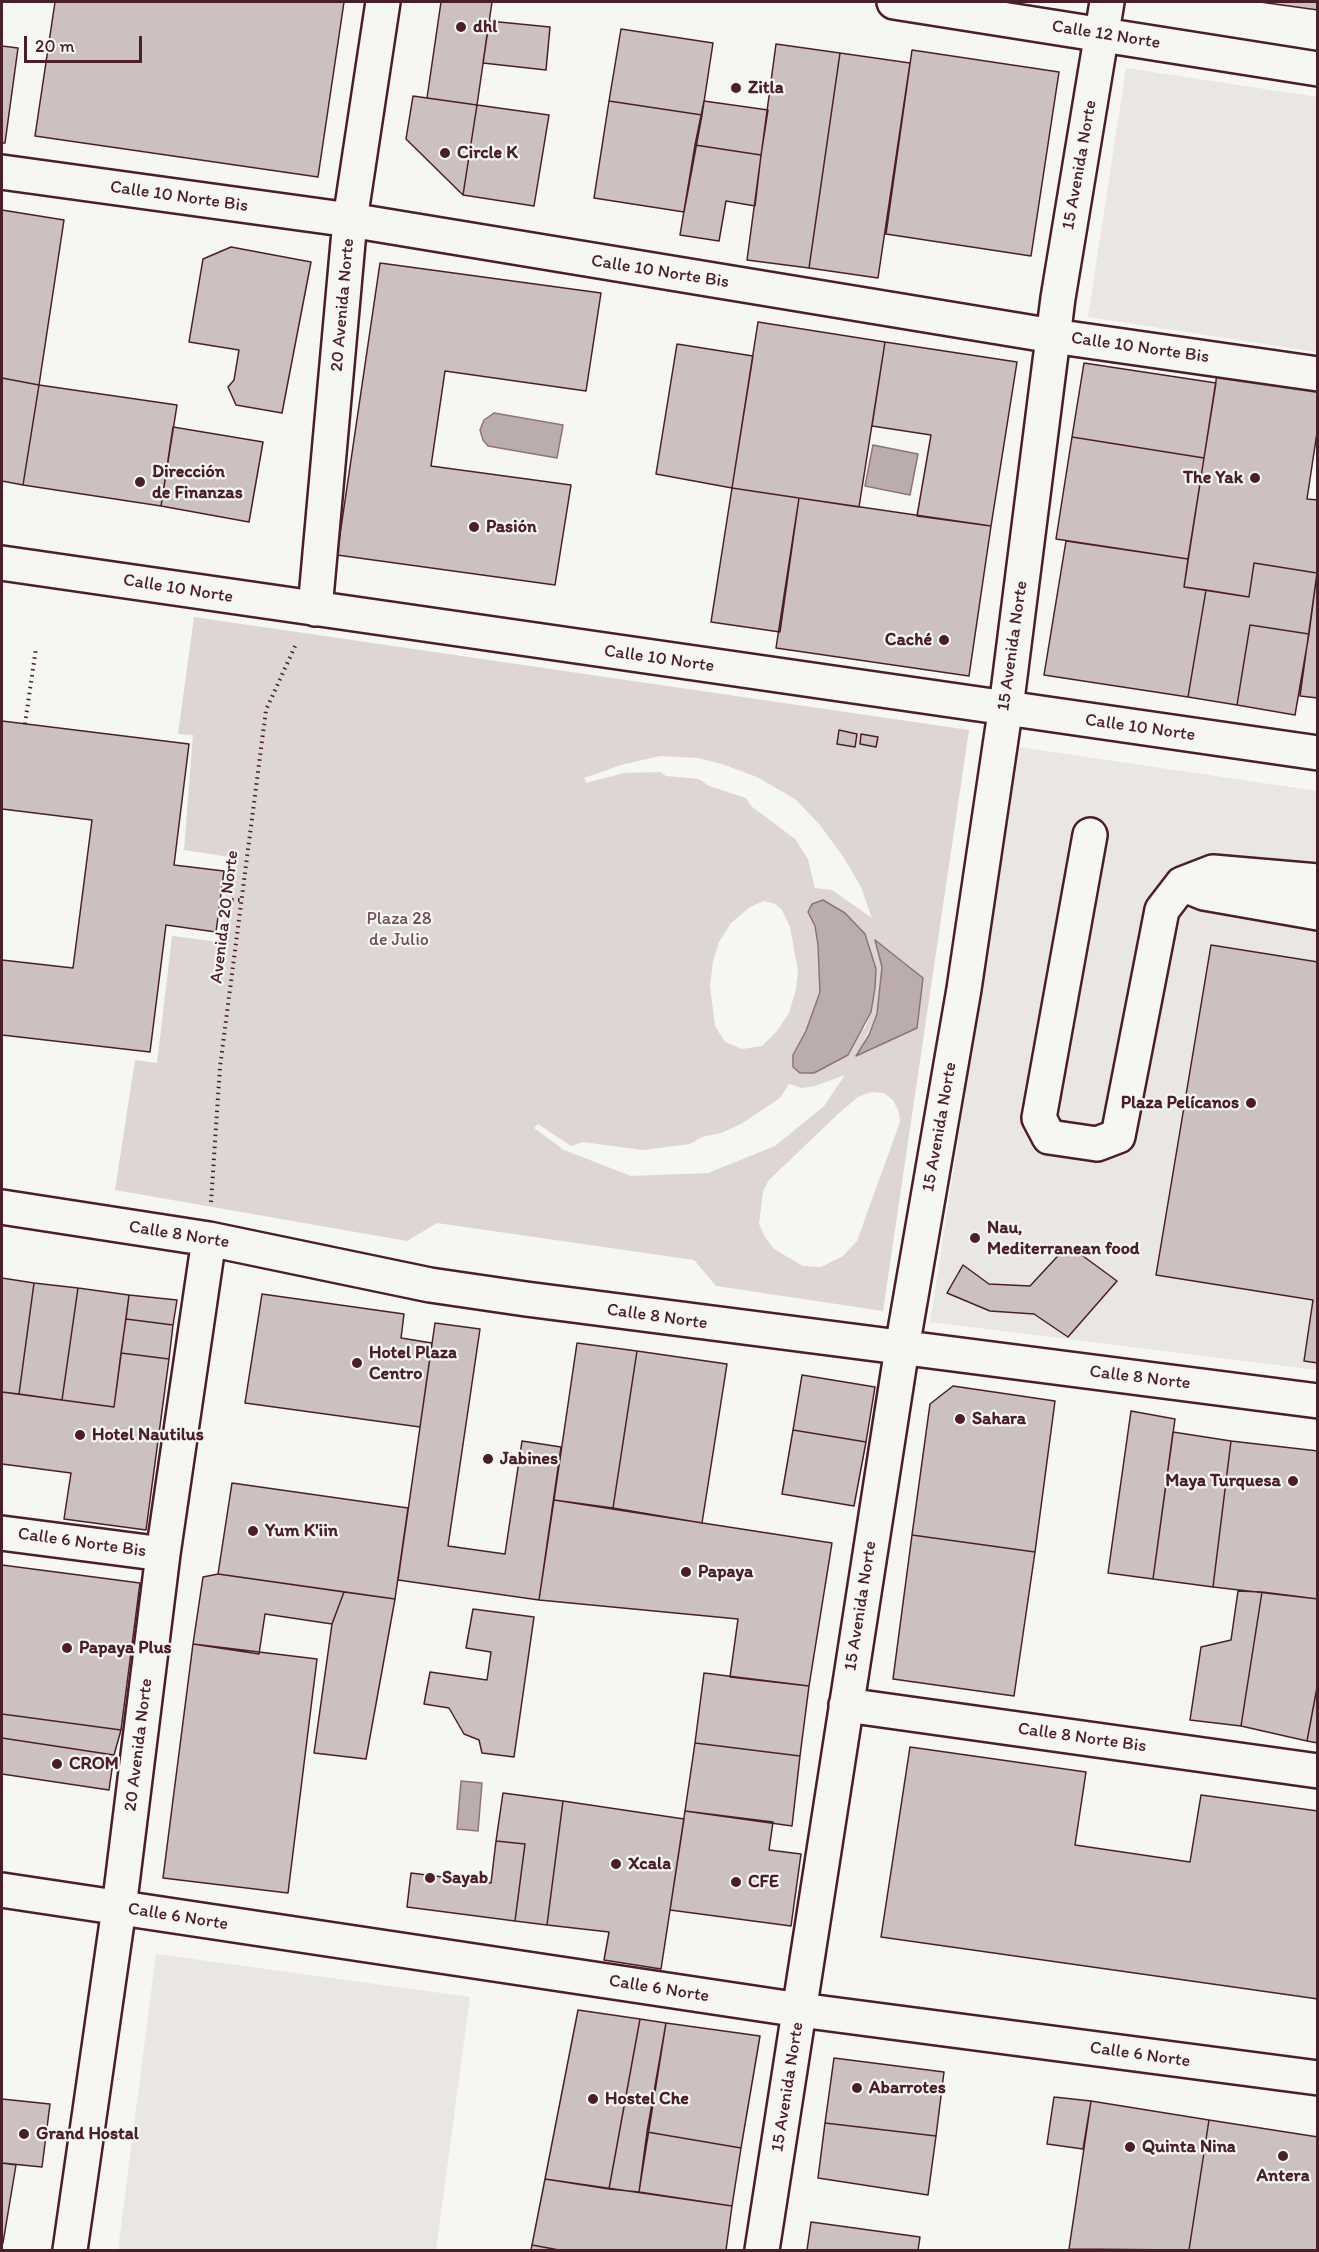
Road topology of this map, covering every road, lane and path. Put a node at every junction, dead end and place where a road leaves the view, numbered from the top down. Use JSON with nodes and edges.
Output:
{"nodes":[{"id":1,"x":383,"y":2,"type":"edge"},
{"id":2,"x":894,"y":2,"type":"edge"},
{"id":3,"x":1107,"y":2,"type":"edge"},
{"id":4,"x":1102,"y":34,"type":"junction"},
{"id":5,"x":1317,"y":69,"type":"edge"},
{"id":6,"x":2,"y":172,"type":"edge"},
{"id":7,"x":350,"y":220,"type":"junction"},
{"id":8,"x":1053,"y":336,"type":"junction"},
{"id":9,"x":1317,"y":374,"type":"edge"},
{"id":10,"x":2,"y":563,"type":"edge"},
{"id":11,"x":315,"y":609,"type":"junction"},
{"id":12,"x":36,"y":648,"type":"dead end"},
{"id":13,"x":1005,"y":709,"type":"junction"},
{"id":14,"x":25,"y":724,"type":"dead end"},
{"id":15,"x":1317,"y":753,"type":"edge"},
{"id":16,"x":1090,"y":835,"type":"dead end"},
{"id":17,"x":1317,"y":881,"type":"edge"},
{"id":18,"x":1182,"y":884,"type":"junction"},
{"id":19,"x":220,"y":900,"type":"dead end"},
{"id":20,"x":241,"y":900,"type":"junction"},
{"id":21,"x":1317,"y":913,"type":"edge"},
{"id":22,"x":2,"y":1207,"type":"edge"},
{"id":23,"x":209,"y":1239,"type":"junction"},
{"id":24,"x":902,"y":1348,"type":"junction"},
{"id":25,"x":1317,"y":1401,"type":"edge"},
{"id":26,"x":2,"y":1533,"type":"edge"},
{"id":27,"x":163,"y":1554,"type":"junction"},
{"id":28,"x":846,"y":1705,"type":"junction"},
{"id":29,"x":1317,"y":1771,"type":"edge"},
{"id":30,"x":2,"y":1890,"type":"edge"},
{"id":31,"x":119,"y":1908,"type":"junction"},
{"id":32,"x":800,"y":2010,"type":"junction"},
{"id":33,"x":1317,"y":2078,"type":"edge"},
{"id":34,"x":69,"y":2250,"type":"edge"},
{"id":35,"x":762,"y":2250,"type":"edge"}],
"edges":[{"from":1,"to":7,"type":"street","name":"20 Avenida Norte"},
{"from":2,"to":4,"type":"street","name":"Calle 12 Norte"},
{"from":3,"to":4,"type":"street","name":"15 Avenida Norte"},
{"from":4,"to":5,"type":"street","name":"Calle 12 Norte"},
{"from":4,"to":8,"type":"street","name":"15 Avenida Norte"},
{"from":6,"to":7,"type":"street","name":"Calle 10 Norte Bis"},
{"from":7,"to":8,"type":"street","name":"Calle 10 Norte Bis"},
{"from":7,"to":11,"type":"street","name":"20 Avenida Norte"},
{"from":8,"to":9,"type":"street","name":"Calle 10 Norte Bis"},
{"from":8,"to":13,"type":"street","name":"15 Avenida Norte"},
{"from":10,"to":11,"type":"street","name":"Calle 10 Norte"},
{"from":11,"to":13,"type":"street","name":"Calle 10 Norte"},
{"from":11,"to":20,"type":"path","name":"Avenida 20 Norte"},
{"from":12,"to":14,"type":"path"},
{"from":13,"to":15,"type":"street","name":"Calle 10 Norte"},
{"from":13,"to":24,"type":"street","name":"15 Avenida Norte"},
{"from":16,"to":18,"type":"street"},
{"from":17,"to":18,"type":"street"},
{"from":18,"to":21,"type":"street"},
{"from":19,"to":20,"type":"path"},
{"from":20,"to":23,"type":"path","name":"Avenida 20 Norte"},
{"from":22,"to":23,"type":"street","name":"Calle 8 Norte"},
{"from":23,"to":24,"type":"street","name":"Calle 8 Norte"},
{"from":23,"to":27,"type":"street","name":"20 Avenida Norte"},
{"from":24,"to":25,"type":"street","name":"Calle 8 Norte"},
{"from":24,"to":28,"type":"street","name":"15 Avenida Norte"},
{"from":26,"to":27,"type":"street","name":"Calle 6 Norte Bis"},
{"from":27,"to":31,"type":"street","name":"20 Avenida Norte"},
{"from":28,"to":29,"type":"street","name":"Calle 8 Norte Bis"},
{"from":28,"to":32,"type":"street","name":"15 Avenida Norte"},
{"from":30,"to":31,"type":"street","name":"Calle 6 Norte"},
{"from":31,"to":32,"type":"street","name":"Calle 6 Norte"},
{"from":31,"to":34,"type":"street","name":"20 Avenida Norte"},
{"from":32,"to":33,"type":"street","name":"Calle 6 Norte"},
{"from":32,"to":35,"type":"street","name":"15 Avenida Norte"}]}
